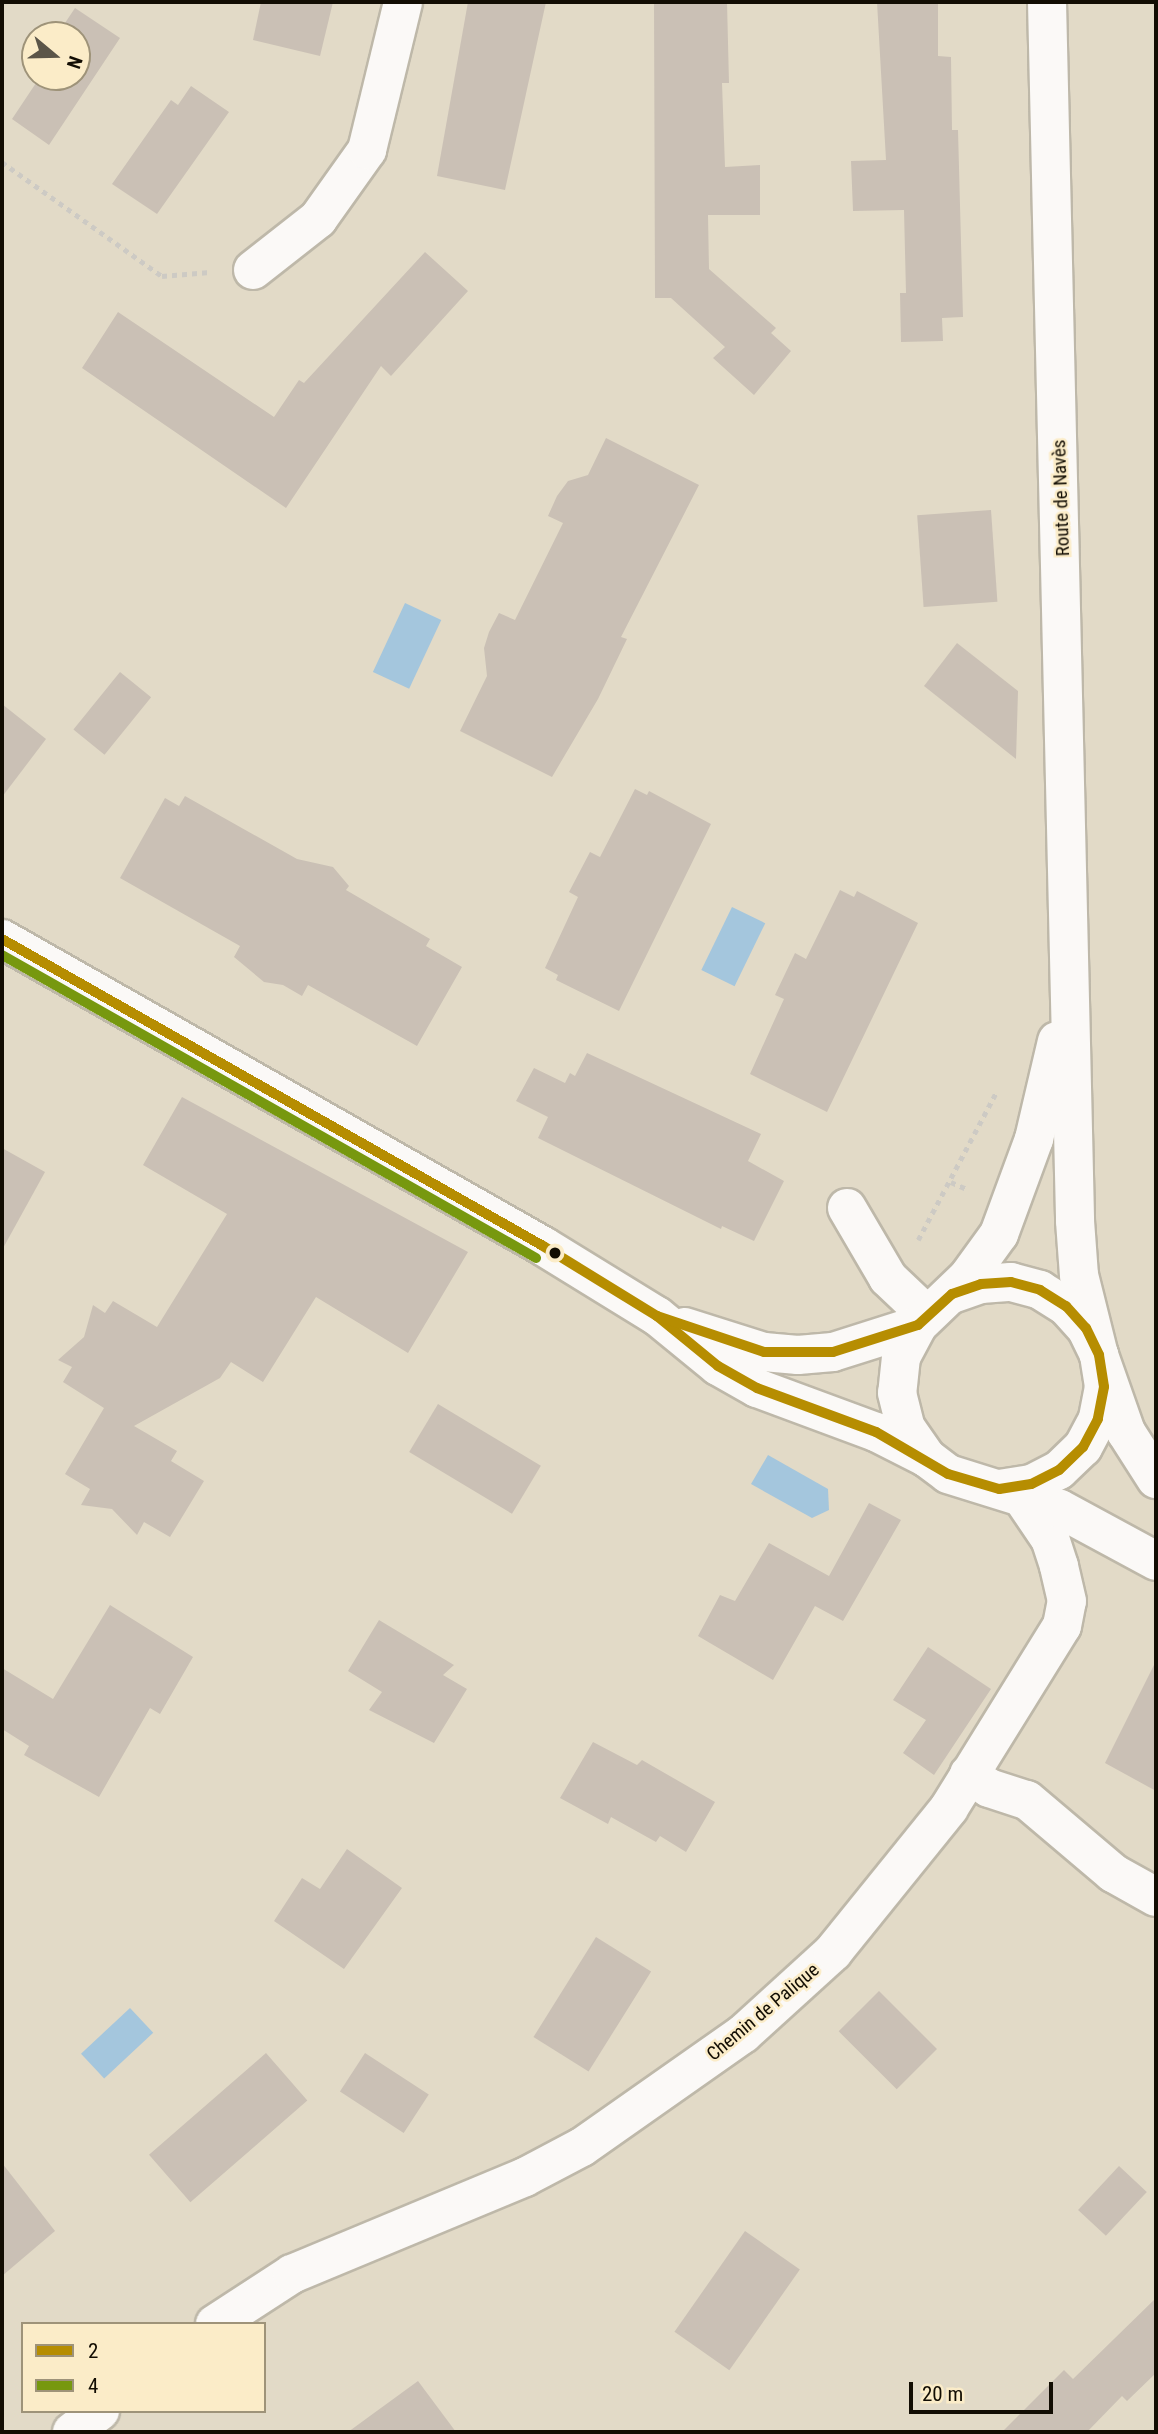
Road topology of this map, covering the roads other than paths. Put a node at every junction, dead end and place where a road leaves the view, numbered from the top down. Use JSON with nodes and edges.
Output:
{"nodes":[{"id":1,"x":403,"y":2,"type":"edge"},
{"id":2,"x":1047,"y":2,"type":"edge"},
{"id":3,"x":253,"y":270,"type":"road end"},
{"id":4,"x":2,"y":939,"type":"edge"},
{"id":5,"x":1068,"y":994,"type":"junction"},
{"id":6,"x":847,"y":1208,"type":"dead end"},
{"id":7,"x":932,"y":1311,"type":"junction"},
{"id":8,"x":657,"y":1316,"type":"junction"},
{"id":9,"x":1099,"y":1355,"type":"junction"},
{"id":10,"x":927,"y":1458,"type":"junction"},
{"id":11,"x":1156,"y":1479,"type":"edge"},
{"id":12,"x":1010,"y":1492,"type":"junction"},
{"id":13,"x":1156,"y":1561,"type":"edge"},
{"id":14,"x":969,"y":1774,"type":"junction"},
{"id":15,"x":1156,"y":1897,"type":"edge"},
{"id":16,"x":218,"y":2322,"type":"edge"},
{"id":17,"x":97,"y":2413,"type":"edge"},
{"id":18,"x":72,"y":2432,"type":"edge"}],
"edges":[{"from":1,"to":3,"type":"street"},
{"from":2,"to":5,"type":"street","name":"Route de Navès"},
{"from":4,"to":8,"type":"street"},
{"from":5,"to":7,"type":"street"},
{"from":5,"to":9,"type":"street"},
{"from":6,"to":7,"type":"street"},
{"from":7,"to":8,"type":"street"},
{"from":7,"to":9,"type":"street"},
{"from":7,"to":10,"type":"street"},
{"from":8,"to":10,"type":"street"},
{"from":9,"to":11,"type":"street"},
{"from":9,"to":12,"type":"street"},
{"from":10,"to":12,"type":"street"},
{"from":12,"to":13,"type":"street"},
{"from":12,"to":14,"type":"street","name":"Chemin de Palique"},
{"from":14,"to":15,"type":"street"},
{"from":14,"to":16,"type":"street","name":"Chemin de Palique"},
{"from":17,"to":18,"type":"street"}]}
